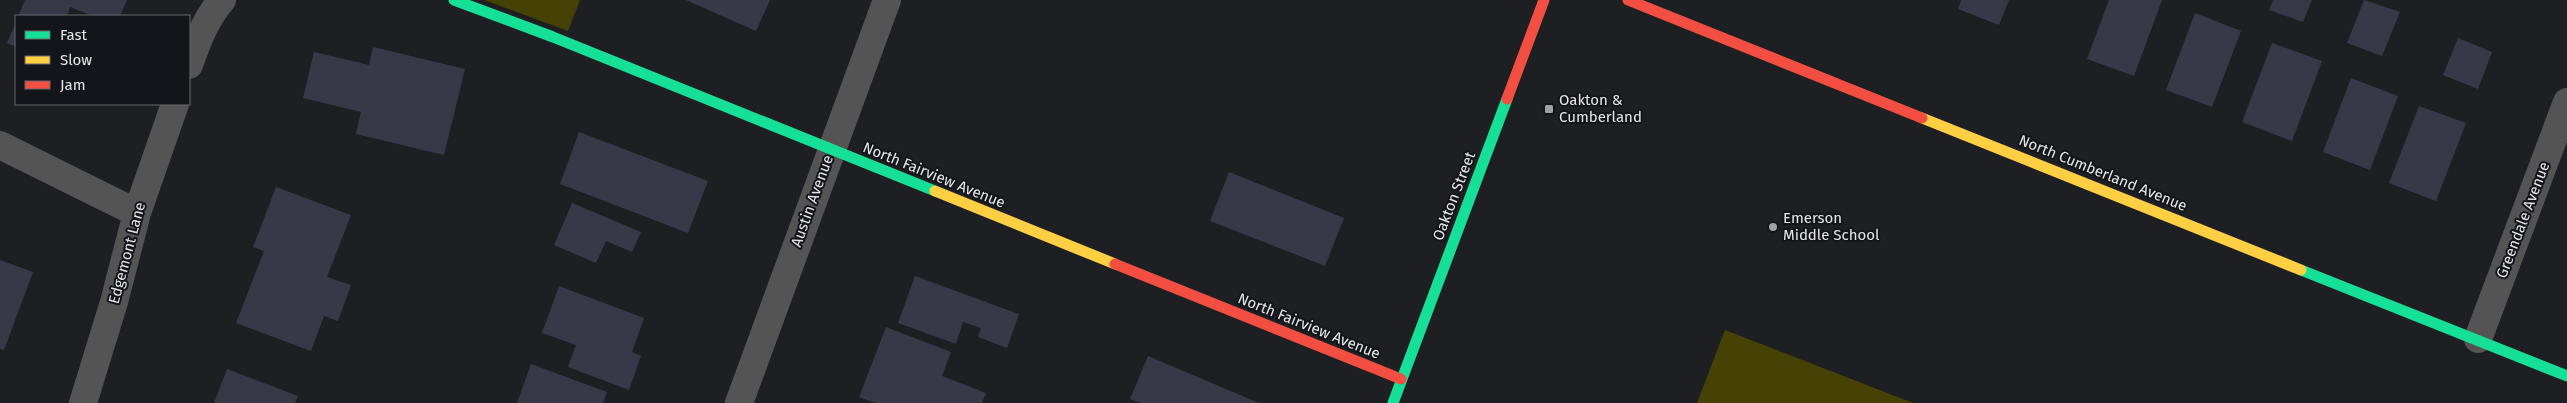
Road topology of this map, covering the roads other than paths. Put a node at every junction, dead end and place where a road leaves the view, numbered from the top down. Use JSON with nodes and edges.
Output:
{"nodes":[{"id":1,"x":222,"y":0,"type":"edge"},
{"id":2,"x":454,"y":0,"type":"edge"},
{"id":3,"x":887,"y":0,"type":"edge"},
{"id":4,"x":1544,"y":0,"type":"edge"},
{"id":5,"x":1628,"y":0,"type":"edge"},
{"id":6,"x":190,"y":62,"type":"edge"},
{"id":7,"x":2567,"y":102,"type":"edge"},
{"id":8,"x":175,"y":105,"type":"edge"},
{"id":9,"x":0,"y":145,"type":"edge"},
{"id":10,"x":831,"y":150,"type":"junction"},
{"id":11,"x":137,"y":213,"type":"junction"},
{"id":12,"x":2478,"y":339,"type":"junction"},
{"id":13,"x":2567,"y":376,"type":"edge"},
{"id":14,"x":1401,"y":379,"type":"junction"},
{"id":15,"x":83,"y":403,"type":"edge"},
{"id":16,"x":739,"y":403,"type":"edge"},
{"id":17,"x":1393,"y":403,"type":"edge"}],
"edges":[{"from":1,"to":6,"type":"street"},
{"from":2,"to":10,"type":"street","name":"North Fairview Avenue"},
{"from":3,"to":10,"type":"street","name":"Austin Avenue"},
{"from":4,"to":14,"type":"street","name":"Oakton Street"},
{"from":5,"to":12,"type":"street","name":"North Cumberland Avenue"},
{"from":7,"to":12,"type":"street","name":"Greendale Avenue"},
{"from":8,"to":11,"type":"street","name":"Edgemont Lane"},
{"from":9,"to":11,"type":"street"},
{"from":10,"to":14,"type":"street","name":"North Fairview Avenue"},
{"from":10,"to":16,"type":"street","name":"Austin Avenue"},
{"from":11,"to":15,"type":"street","name":"Edgemont Lane"},
{"from":12,"to":13,"type":"street","name":"North Cumberland Avenue"},
{"from":14,"to":17,"type":"street","name":"Oakton Street"}]}
